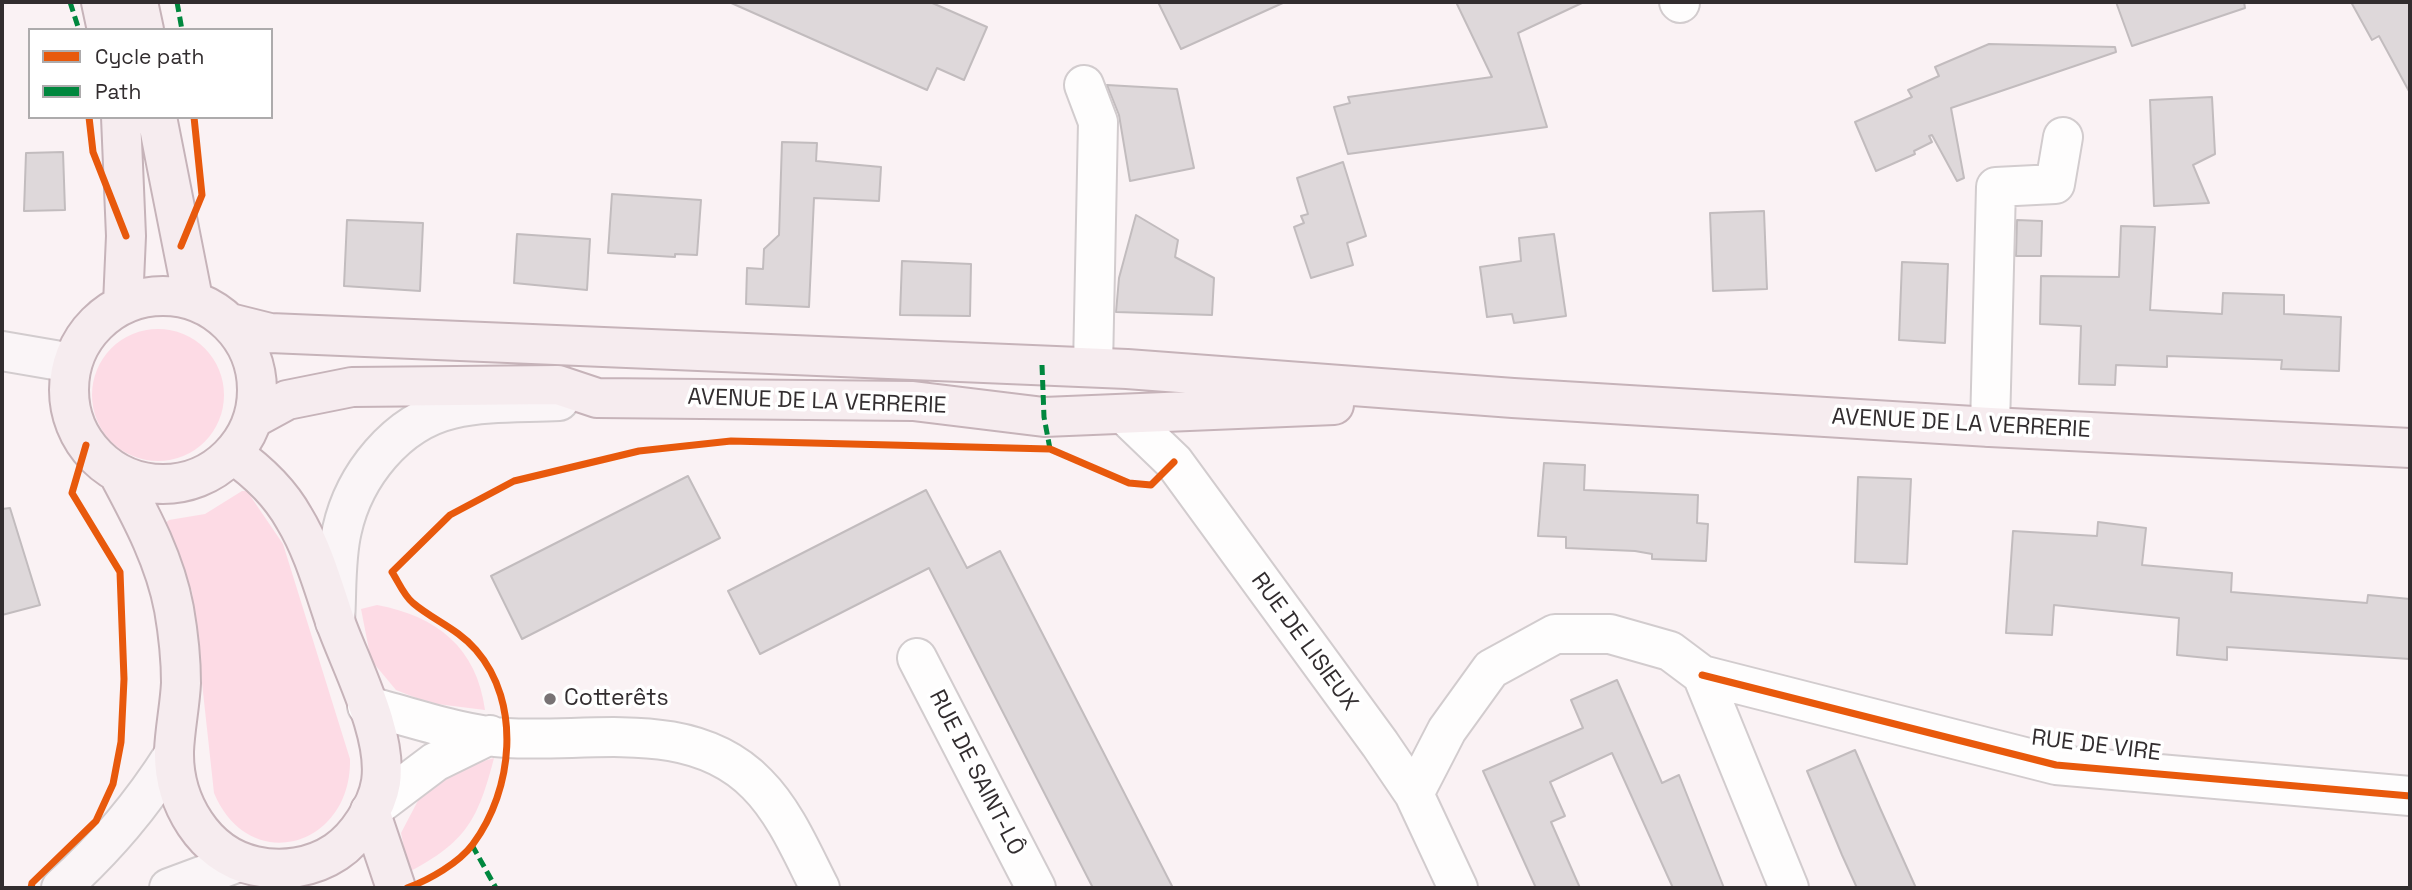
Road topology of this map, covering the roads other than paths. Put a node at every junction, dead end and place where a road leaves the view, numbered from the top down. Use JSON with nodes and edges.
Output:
{"nodes":[{"id":1,"x":101,"y":2,"type":"edge"},
{"id":2,"x":138,"y":2,"type":"edge"},
{"id":3,"x":107,"y":28,"type":"edge"},
{"id":4,"x":144,"y":28,"type":"edge"},
{"id":5,"x":1084,"y":85,"type":"dead end"},
{"id":6,"x":121,"y":119,"type":"edge"},
{"id":7,"x":157,"y":119,"type":"edge"},
{"id":8,"x":2063,"y":137,"type":"dead end"},
{"id":9,"x":193,"y":299,"type":"junction"},
{"id":10,"x":122,"y":304,"type":"junction"},
{"id":11,"x":230,"y":323,"type":"junction"},
{"id":12,"x":2,"y":351,"type":"edge"},
{"id":13,"x":72,"y":363,"type":"junction"},
{"id":14,"x":1093,"y":367,"type":"junction"},
{"id":15,"x":597,"y":398,"type":"junction"},
{"id":16,"x":1513,"y":398,"type":"junction"},
{"id":17,"x":1124,"y":414,"type":"junction"},
{"id":18,"x":254,"y":418,"type":"junction"},
{"id":19,"x":1990,"y":427,"type":"junction"},
{"id":20,"x":2410,"y":447,"type":"edge"},
{"id":21,"x":233,"y":454,"type":"junction"},
{"id":22,"x":118,"y":473,"type":"junction"},
{"id":23,"x":335,"y":622,"type":"junction"},
{"id":24,"x":916,"y":658,"type":"dead end"},
{"id":25,"x":1702,"y":675,"type":"junction"},
{"id":26,"x":367,"y":706,"type":"junction"},
{"id":27,"x":490,"y":735,"type":"junction"},
{"id":28,"x":174,"y":754,"type":"junction"},
{"id":29,"x":1414,"y":793,"type":"junction"},
{"id":30,"x":2410,"y":796,"type":"edge"},
{"id":31,"x":370,"y":811,"type":"junction"},
{"id":32,"x":239,"y":862,"type":"junction"},
{"id":33,"x":306,"y":877,"type":"edge"},
{"id":34,"x":61,"y":888,"type":"edge"},
{"id":35,"x":169,"y":888,"type":"edge"},
{"id":36,"x":396,"y":888,"type":"edge"},
{"id":37,"x":820,"y":888,"type":"edge"},
{"id":38,"x":1036,"y":888,"type":"edge"},
{"id":39,"x":1458,"y":888,"type":"edge"},
{"id":40,"x":1788,"y":888,"type":"edge"}],
"edges":[{"from":1,"to":3,"type":"main road"},
{"from":2,"to":4,"type":"main road"},
{"from":5,"to":14,"type":"street"},
{"from":6,"to":10,"type":"main road"},
{"from":7,"to":9,"type":"main road"},
{"from":8,"to":19,"type":"street"},
{"from":9,"to":10,"type":"main road"},
{"from":9,"to":11,"type":"main road"},
{"from":10,"to":13,"type":"main road"},
{"from":11,"to":14,"type":"main road","name":"AVENUE DE LA VERRERIE"},
{"from":11,"to":18,"type":"main road"},
{"from":12,"to":13,"type":"main road"},
{"from":13,"to":22,"type":"main road"},
{"from":14,"to":16,"type":"main road","name":"AVENUE DE LA VERRERIE"},
{"from":15,"to":17,"type":"main road","name":"AVENUE DE LA VERRERIE"},
{"from":15,"to":18,"type":"main road","name":"AVENUE DE LA VERRERIE"},
{"from":15,"to":23,"type":"main road"},
{"from":16,"to":17,"type":"main road","name":"AVENUE DE LA VERRERIE"},
{"from":16,"to":19,"type":"main road","name":"AVENUE DE LA VERRERIE"},
{"from":17,"to":29,"type":"street","name":"RUE DE LISIEUX"},
{"from":18,"to":21,"type":"main road"},
{"from":19,"to":20,"type":"main road","name":"AVENUE DE LA VERRERIE"},
{"from":21,"to":22,"type":"main road"},
{"from":21,"to":23,"type":"main road"},
{"from":22,"to":28,"type":"main road"},
{"from":23,"to":26,"type":"main road"},
{"from":24,"to":38,"type":"street","name":"RUE DE SAINT-LÔ"},
{"from":25,"to":29,"type":"street"},
{"from":25,"to":30,"type":"street","name":"RUE DE VIRE"},
{"from":25,"to":40,"type":"street"},
{"from":26,"to":27,"type":"street"},
{"from":26,"to":31,"type":"main road"},
{"from":27,"to":31,"type":"street"},
{"from":27,"to":37,"type":"street"},
{"from":28,"to":32,"type":"main road"},
{"from":28,"to":34,"type":"main road"},
{"from":29,"to":39,"type":"street","name":"RUE DE LISIEUX"},
{"from":31,"to":33,"type":"main road"},
{"from":31,"to":36,"type":"main road"},
{"from":32,"to":33,"type":"main road"},
{"from":32,"to":35,"type":"main road"}]}
